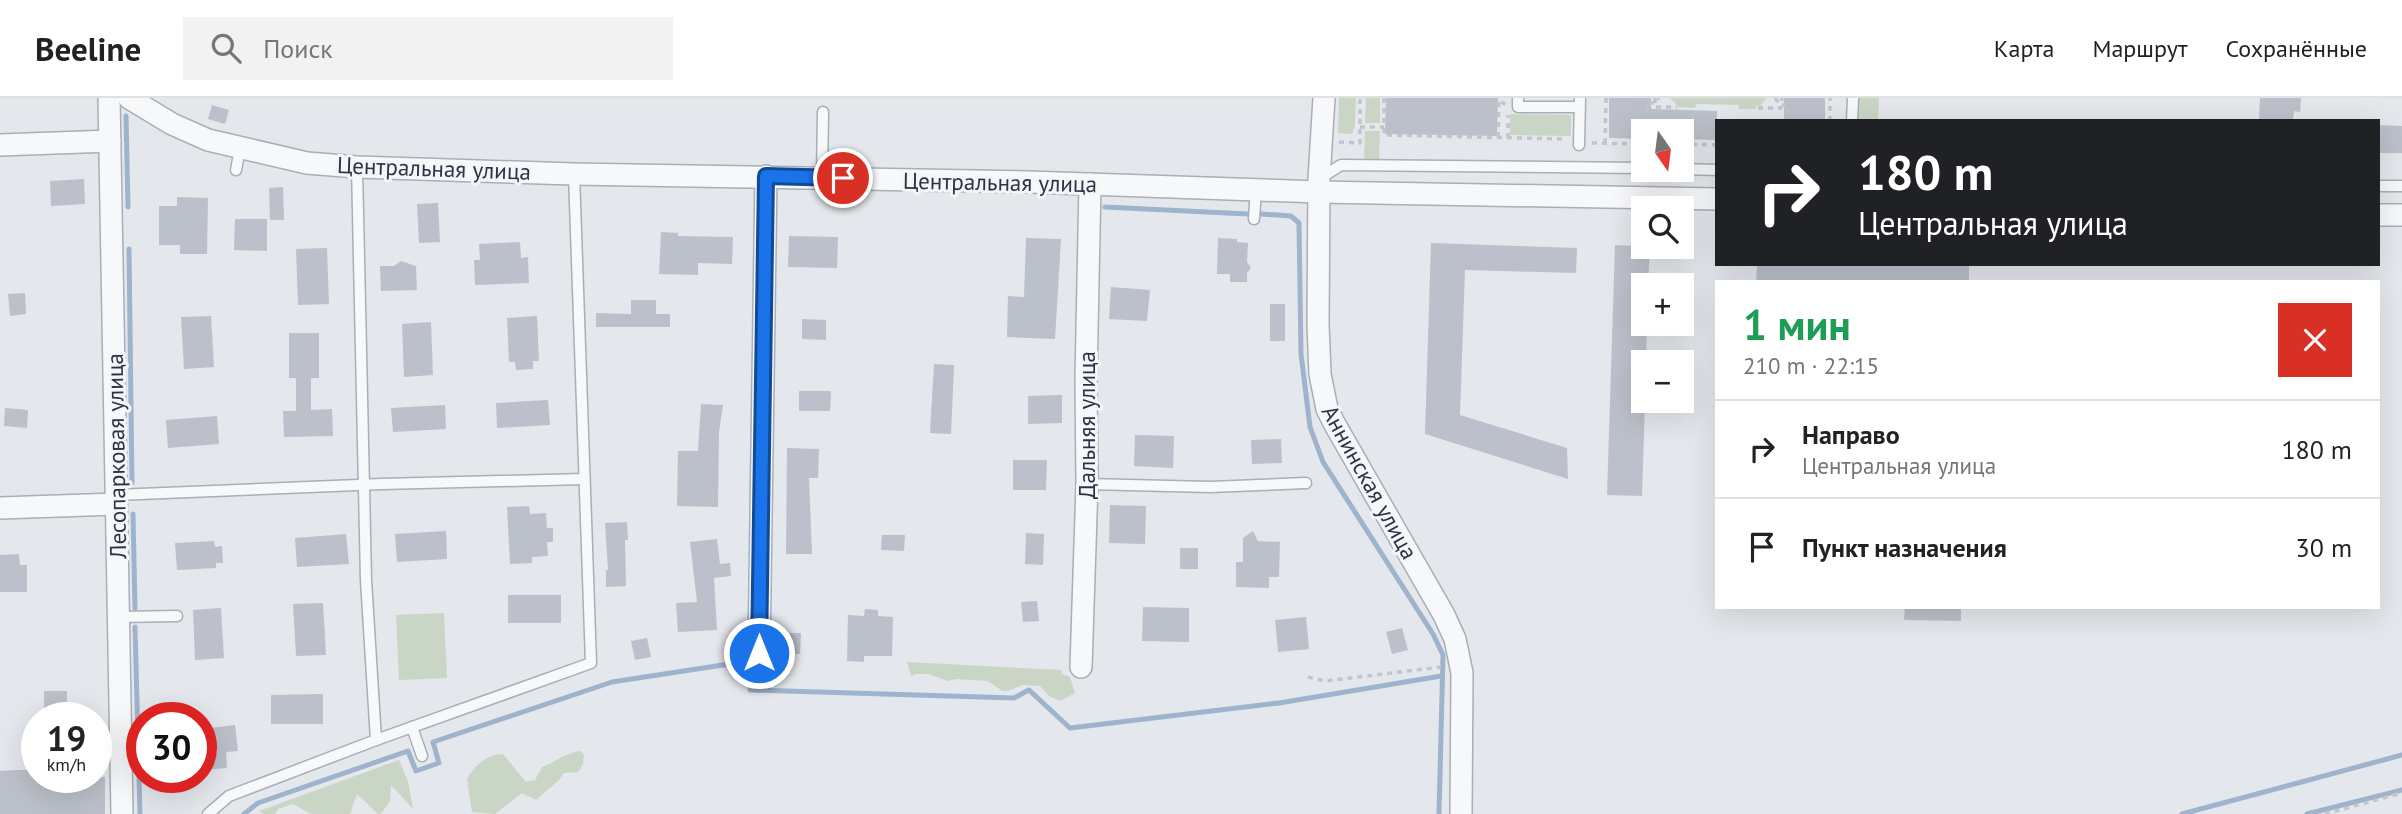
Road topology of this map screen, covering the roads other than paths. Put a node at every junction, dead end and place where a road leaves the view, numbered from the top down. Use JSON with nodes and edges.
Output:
{"nodes":[{"id":1,"x":109,"y":98,"type":"edge"},
{"id":2,"x":1324,"y":98,"type":"edge"},
{"id":3,"x":1518,"y":98,"type":"edge"},
{"id":4,"x":1853,"y":98,"type":"edge"},
{"id":5,"x":137,"y":99,"type":"edge"},
{"id":6,"x":1579,"y":103,"type":"edge"},
{"id":7,"x":823,"y":112,"type":"dead end"},
{"id":8,"x":1852,"y":119,"type":"edge"},
{"id":9,"x":110,"y":141,"type":"junction"},
{"id":10,"x":1579,"y":142,"type":"road end"},
{"id":11,"x":0,"y":145,"type":"edge"},
{"id":12,"x":240,"y":149,"type":"junction"},
{"id":13,"x":357,"y":167,"type":"junction"},
{"id":14,"x":1631,"y":168,"type":"edge"},
{"id":15,"x":1694,"y":169,"type":"edge"},
{"id":16,"x":236,"y":170,"type":"dead end"},
{"id":17,"x":1715,"y":170,"type":"edge"},
{"id":18,"x":574,"y":173,"type":"junction"},
{"id":19,"x":766,"y":176,"type":"junction"},
{"id":20,"x":822,"y":177,"type":"junction"},
{"id":21,"x":1090,"y":184,"type":"junction"},
{"id":22,"x":1319,"y":185,"type":"junction"},
{"id":23,"x":2380,"y":186,"type":"edge"},
{"id":24,"x":2402,"y":186,"type":"edge"},
{"id":25,"x":1255,"y":190,"type":"junction"},
{"id":26,"x":1715,"y":199,"type":"edge"},
{"id":27,"x":2380,"y":215,"type":"edge"},
{"id":28,"x":2402,"y":215,"type":"edge"},
{"id":29,"x":1254,"y":219,"type":"dead end"},
{"id":30,"x":584,"y":479,"type":"junction"},
{"id":31,"x":1306,"y":483,"type":"dead end"},
{"id":32,"x":1087,"y":484,"type":"junction"},
{"id":33,"x":365,"y":485,"type":"junction"},
{"id":34,"x":116,"y":499,"type":"junction"},
{"id":35,"x":0,"y":508,"type":"edge"},
{"id":36,"x":177,"y":616,"type":"dead end"},
{"id":37,"x":118,"y":617,"type":"junction"},
{"id":38,"x":759,"y":653,"type":"dead end"},
{"id":39,"x":1081,"y":667,"type":"dead end"},
{"id":40,"x":412,"y":727,"type":"junction"},
{"id":41,"x":376,"y":740,"type":"junction"},
{"id":42,"x":422,"y":756,"type":"dead end"},
{"id":43,"x":122,"y":814,"type":"edge"},
{"id":44,"x":208,"y":814,"type":"edge"},
{"id":45,"x":1461,"y":814,"type":"edge"}],
"edges":[{"from":1,"to":9,"type":"street","name":"Лесопарковая улица"},
{"from":2,"to":22,"type":"street","name":"Аннинская улица"},
{"from":3,"to":6,"type":"lane"},
{"from":4,"to":8,"type":"lane"},
{"from":5,"to":12,"type":"street","name":"Центральная улица"},
{"from":6,"to":10,"type":"lane"},
{"from":7,"to":20,"type":"lane"},
{"from":9,"to":11,"type":"street"},
{"from":9,"to":34,"type":"street","name":"Лесопарковая улица"},
{"from":12,"to":13,"type":"street","name":"Центральная улица"},
{"from":12,"to":16,"type":"lane"},
{"from":13,"to":18,"type":"street","name":"Центральная улица"},
{"from":13,"to":33,"type":"lane"},
{"from":14,"to":22,"type":"lane"},
{"from":15,"to":17,"type":"lane"},
{"from":18,"to":19,"type":"street","name":"Центральная улица"},
{"from":18,"to":30,"type":"lane"},
{"from":19,"to":20,"type":"street","name":"Центральная улица"},
{"from":19,"to":38,"type":"street"},
{"from":20,"to":21,"type":"street","name":"Центральная улица"},
{"from":21,"to":25,"type":"street","name":"Центральная улица"},
{"from":21,"to":32,"type":"street","name":"Дальняя улица"},
{"from":22,"to":25,"type":"street","name":"Центральная улица"},
{"from":22,"to":26,"type":"street","name":"Центральная улица"},
{"from":22,"to":45,"type":"street","name":"Аннинская улица"},
{"from":23,"to":24,"type":"lane"},
{"from":25,"to":29,"type":"lane"},
{"from":27,"to":28,"type":"street"},
{"from":30,"to":33,"type":"lane"},
{"from":30,"to":40,"type":"lane"},
{"from":31,"to":32,"type":"lane"},
{"from":32,"to":39,"type":"street","name":"Дальняя улица"},
{"from":33,"to":34,"type":"lane"},
{"from":33,"to":41,"type":"lane"},
{"from":34,"to":35,"type":"street"},
{"from":34,"to":37,"type":"street","name":"Лесопарковая улица"},
{"from":36,"to":37,"type":"lane"},
{"from":37,"to":43,"type":"street","name":"Лесопарковая улица"},
{"from":40,"to":41,"type":"lane"},
{"from":40,"to":42,"type":"lane"},
{"from":41,"to":44,"type":"lane"}]}
